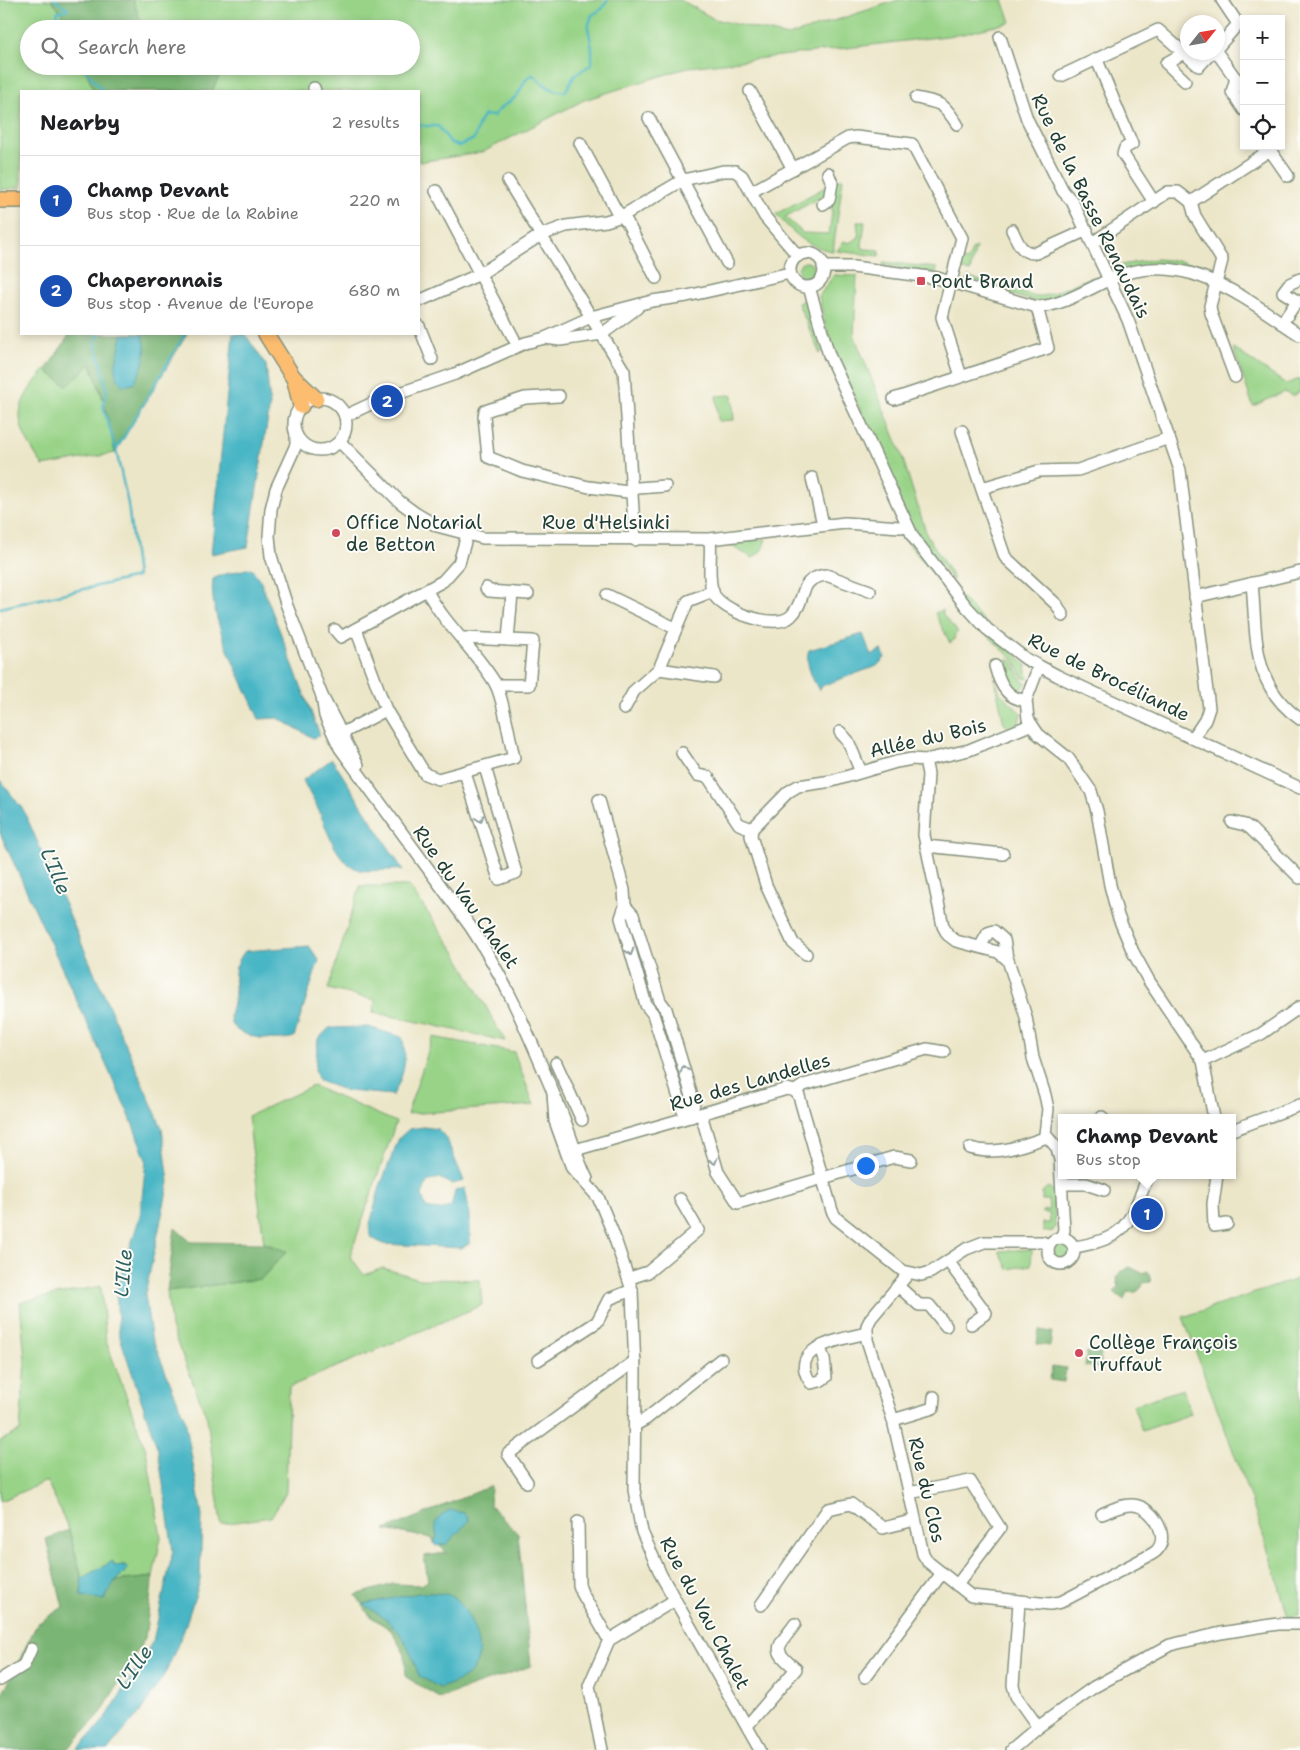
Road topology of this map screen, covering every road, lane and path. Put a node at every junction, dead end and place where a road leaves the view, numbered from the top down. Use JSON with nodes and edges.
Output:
{"nodes":[{"id":1,"x":1222,"y":0,"type":"edge"},
{"id":2,"x":1000,"y":37,"type":"dead end"},
{"id":3,"x":1225,"y":39,"type":"edge"},
{"id":4,"x":1180,"y":49,"type":"edge"},
{"id":5,"x":1180,"y":55,"type":"edge"},
{"id":6,"x":1097,"y":60,"type":"junction"},
{"id":7,"x":1193,"y":60,"type":"edge"},
{"id":8,"x":1205,"y":60,"type":"edge"},
{"id":9,"x":1222,"y":60,"type":"edge"},
{"id":10,"x":1061,"y":76,"type":"dead end"},
{"id":11,"x":1236,"y":78,"type":"junction"},
{"id":12,"x":1186,"y":81,"type":"dead end"},
{"id":13,"x":1240,"y":84,"type":"edge"},
{"id":14,"x":750,"y":91,"type":"dead end"},
{"id":15,"x":916,"y":98,"type":"dead end"},
{"id":16,"x":1241,"y":105,"type":"edge"},
{"id":17,"x":649,"y":118,"type":"dead end"},
{"id":18,"x":957,"y":124,"type":"dead end"},
{"id":19,"x":580,"y":143,"type":"dead end"},
{"id":20,"x":1265,"y":150,"type":"edge"},
{"id":21,"x":1268,"y":150,"type":"edge"},
{"id":22,"x":793,"y":169,"type":"junction"},
{"id":23,"x":828,"y":173,"type":"dead end"},
{"id":24,"x":1288,"y":176,"type":"dead end"},
{"id":25,"x":683,"y":180,"type":"junction"},
{"id":26,"x":508,"y":181,"type":"dead end"},
{"id":27,"x":436,"y":191,"type":"dead end"},
{"id":28,"x":751,"y":192,"type":"junction"},
{"id":29,"x":0,"y":200,"type":"edge"},
{"id":30,"x":20,"y":200,"type":"edge"},
{"id":31,"x":1154,"y":202,"type":"junction"},
{"id":32,"x":1191,"y":202,"type":"junction"},
{"id":33,"x":822,"y":204,"type":"dead end"},
{"id":34,"x":622,"y":216,"type":"junction"},
{"id":35,"x":1012,"y":230,"type":"dead end"},
{"id":36,"x":1087,"y":230,"type":"junction"},
{"id":37,"x":541,"y":235,"type":"junction"},
{"id":38,"x":1092,"y":243,"type":"junction"},
{"id":39,"x":798,"y":256,"type":"junction"},
{"id":40,"x":727,"y":263,"type":"dead end"},
{"id":41,"x":823,"y":266,"type":"junction"},
{"id":42,"x":790,"y":272,"type":"junction"},
{"id":43,"x":480,"y":274,"type":"junction"},
{"id":44,"x":656,"y":278,"type":"dead end"},
{"id":45,"x":1300,"y":279,"type":"edge"},
{"id":46,"x":1108,"y":280,"type":"junction"},
{"id":47,"x":1215,"y":280,"type":"junction"},
{"id":48,"x":950,"y":281,"type":"junction"},
{"id":49,"x":810,"y":287,"type":"junction"},
{"id":50,"x":420,"y":301,"type":"edge"},
{"id":51,"x":1298,"y":302,"type":"edge"},
{"id":52,"x":640,"y":306,"type":"junction"},
{"id":53,"x":1036,"y":307,"type":"junction"},
{"id":54,"x":592,"y":317,"type":"junction"},
{"id":55,"x":1282,"y":323,"type":"junction"},
{"id":56,"x":420,"y":329,"type":"edge"},
{"id":57,"x":602,"y":334,"type":"junction"},
{"id":58,"x":267,"y":335,"type":"edge"},
{"id":59,"x":1300,"y":335,"type":"edge"},
{"id":60,"x":545,"y":338,"type":"junction"},
{"id":61,"x":514,"y":339,"type":"dead end"},
{"id":62,"x":432,"y":359,"type":"dead end"},
{"id":63,"x":961,"y":376,"type":"junction"},
{"id":64,"x":293,"y":377,"type":"junction"},
{"id":65,"x":1235,"y":377,"type":"dead end"},
{"id":66,"x":560,"y":396,"type":"dead end"},
{"id":67,"x":316,"y":398,"type":"junction"},
{"id":68,"x":894,"y":399,"type":"dead end"},
{"id":69,"x":301,"y":406,"type":"junction"},
{"id":70,"x":345,"y":416,"type":"junction"},
{"id":71,"x":962,"y":431,"type":"dead end"},
{"id":72,"x":296,"y":435,"type":"junction"},
{"id":73,"x":1169,"y":438,"type":"junction"},
{"id":74,"x":340,"y":442,"type":"junction"},
{"id":75,"x":311,"y":449,"type":"junction"},
{"id":76,"x":286,"y":466,"type":"junction"},
{"id":77,"x":812,"y":478,"type":"dead end"},
{"id":78,"x":665,"y":486,"type":"dead end"},
{"id":79,"x":982,"y":488,"type":"junction"},
{"id":80,"x":633,"y":490,"type":"junction"},
{"id":81,"x":823,"y":524,"type":"junction"},
{"id":82,"x":906,"y":526,"type":"junction"},
{"id":83,"x":467,"y":535,"type":"junction"},
{"id":84,"x":710,"y":539,"type":"junction"},
{"id":85,"x":634,"y":540,"type":"junction"},
{"id":86,"x":1300,"y":572,"type":"edge"},
{"id":87,"x":1252,"y":583,"type":"junction"},
{"id":88,"x":486,"y":588,"type":"dead end"},
{"id":89,"x":427,"y":591,"type":"junction"},
{"id":90,"x":713,"y":591,"type":"junction"},
{"id":91,"x":870,"y":591,"type":"dead end"},
{"id":92,"x":512,"y":593,"type":"junction"},
{"id":93,"x":528,"y":594,"type":"dead end"},
{"id":94,"x":608,"y":595,"type":"dead end"},
{"id":95,"x":1195,"y":598,"type":"junction"},
{"id":96,"x":1063,"y":616,"type":"dead end"},
{"id":97,"x":676,"y":628,"type":"junction"},
{"id":98,"x":356,"y":629,"type":"junction"},
{"id":99,"x":335,"y":630,"type":"dead end"},
{"id":100,"x":463,"y":638,"type":"junction"},
{"id":101,"x":508,"y":640,"type":"junction"},
{"id":102,"x":995,"y":666,"type":"dead end"},
{"id":103,"x":1039,"y":666,"type":"junction"},
{"id":104,"x":659,"y":669,"type":"junction"},
{"id":105,"x":714,"y":677,"type":"dead end"},
{"id":106,"x":496,"y":685,"type":"junction"},
{"id":107,"x":1026,"y":700,"type":"junction"},
{"id":108,"x":624,"y":709,"type":"dead end"},
{"id":109,"x":386,"y":710,"type":"junction"},
{"id":110,"x":1300,"y":719,"type":"edge"},
{"id":111,"x":1030,"y":724,"type":"junction"},
{"id":112,"x":840,"y":732,"type":"dead end"},
{"id":113,"x":338,"y":735,"type":"junction"},
{"id":114,"x":1193,"y":738,"type":"junction"},
{"id":115,"x":682,"y":753,"type":"dead end"},
{"id":116,"x":925,"y":760,"type":"junction"},
{"id":117,"x":485,"y":767,"type":"junction"},
{"id":118,"x":861,"y":772,"type":"junction"},
{"id":119,"x":465,"y":773,"type":"junction"},
{"id":120,"x":1300,"y":788,"type":"edge"},
{"id":121,"x":598,"y":800,"type":"dead end"},
{"id":122,"x":1232,"y":822,"type":"dead end"},
{"id":123,"x":752,"y":828,"type":"junction"},
{"id":124,"x":926,"y":846,"type":"junction"},
{"id":125,"x":1003,"y":854,"type":"dead end"},
{"id":126,"x":1300,"y":878,"type":"edge"},
{"id":127,"x":625,"y":906,"type":"junction"},
{"id":128,"x":980,"y":947,"type":"junction"},
{"id":129,"x":806,"y":954,"type":"dead end"},
{"id":130,"x":1007,"y":958,"type":"junction"},
{"id":131,"x":1300,"y":1007,"type":"edge"},
{"id":132,"x":666,"y":1009,"type":"junction"},
{"id":133,"x":653,"y":1014,"type":"junction"},
{"id":134,"x":944,"y":1052,"type":"dead end"},
{"id":135,"x":1203,"y":1061,"type":"junction"},
{"id":136,"x":556,"y":1063,"type":"dead end"},
{"id":137,"x":566,"y":1085,"type":"junction"},
{"id":138,"x":795,"y":1091,"type":"junction"},
{"id":139,"x":553,"y":1093,"type":"junction"},
{"id":140,"x":1300,"y":1105,"type":"edge"},
{"id":141,"x":1213,"y":1114,"type":"edge"},
{"id":142,"x":696,"y":1115,"type":"junction"},
{"id":143,"x":582,"y":1120,"type":"dead end"},
{"id":144,"x":1236,"y":1129,"type":"edge"},
{"id":145,"x":1047,"y":1137,"type":"junction"},
{"id":146,"x":1058,"y":1145,"type":"edge"},
{"id":147,"x":970,"y":1148,"type":"dead end"},
{"id":148,"x":571,"y":1151,"type":"junction"},
{"id":149,"x":911,"y":1160,"type":"dead end"},
{"id":150,"x":823,"y":1179,"type":"junction"},
{"id":151,"x":1062,"y":1179,"type":"edge"},
{"id":152,"x":1147,"y":1179,"type":"edge"},
{"id":153,"x":1216,"y":1179,"type":"edge"},
{"id":154,"x":1062,"y":1184,"type":"junction"},
{"id":155,"x":1104,"y":1190,"type":"dead end"},
{"id":156,"x":680,"y":1199,"type":"dead end"},
{"id":157,"x":1228,"y":1224,"type":"dead end"},
{"id":158,"x":1061,"y":1238,"type":"junction"},
{"id":159,"x":1049,"y":1245,"type":"junction"},
{"id":160,"x":1074,"y":1247,"type":"junction"},
{"id":161,"x":948,"y":1261,"type":"junction"},
{"id":162,"x":908,"y":1274,"type":"junction"},
{"id":163,"x":630,"y":1278,"type":"junction"},
{"id":164,"x":898,"y":1286,"type":"junction"},
{"id":165,"x":632,"y":1290,"type":"junction"},
{"id":166,"x":971,"y":1324,"type":"dead end"},
{"id":167,"x":946,"y":1326,"type":"dead end"},
{"id":168,"x":867,"y":1333,"type":"junction"},
{"id":169,"x":820,"y":1348,"type":"dead end"},
{"id":170,"x":721,"y":1359,"type":"dead end"},
{"id":171,"x":538,"y":1360,"type":"dead end"},
{"id":172,"x":635,"y":1361,"type":"junction"},
{"id":173,"x":934,"y":1397,"type":"dead end"},
{"id":174,"x":893,"y":1420,"type":"junction"},
{"id":175,"x":635,"y":1425,"type":"junction"},
{"id":176,"x":527,"y":1482,"type":"dead end"},
{"id":177,"x":909,"y":1493,"type":"junction"},
{"id":178,"x":1102,"y":1514,"type":"dead end"},
{"id":179,"x":915,"y":1520,"type":"junction"},
{"id":180,"x":578,"y":1522,"type":"dead end"},
{"id":181,"x":942,"y":1573,"type":"junction"},
{"id":182,"x":957,"y":1585,"type":"junction"},
{"id":183,"x":675,"y":1600,"type":"junction"},
{"id":184,"x":1019,"y":1602,"type":"junction"},
{"id":185,"x":761,"y":1605,"type":"dead end"},
{"id":186,"x":795,"y":1624,"type":"dead end"},
{"id":187,"x":1300,"y":1624,"type":"edge"},
{"id":188,"x":609,"y":1640,"type":"junction"},
{"id":189,"x":31,"y":1649,"type":"dead end"},
{"id":190,"x":865,"y":1677,"type":"dead end"},
{"id":191,"x":0,"y":1680,"type":"edge"},
{"id":192,"x":747,"y":1726,"type":"junction"},
{"id":193,"x":1038,"y":1727,"type":"junction"},
{"id":194,"x":602,"y":1750,"type":"edge"},
{"id":195,"x":760,"y":1750,"type":"edge"},
{"id":196,"x":1012,"y":1750,"type":"edge"}],
"edges":[{"from":1,"to":3,"type":"street"},
{"from":2,"to":36,"type":"street","name":"Rue de la Basse Renaudais"},
{"from":4,"to":6,"type":"street"},
{"from":5,"to":12,"type":"street"},
{"from":6,"to":10,"type":"street"},
{"from":6,"to":31,"type":"street"},
{"from":7,"to":8,"type":"street"},
{"from":9,"to":11,"type":"street"},
{"from":11,"to":13,"type":"street"},
{"from":11,"to":16,"type":"street"},
{"from":14,"to":22,"type":"street"},
{"from":15,"to":18,"type":"street"},
{"from":17,"to":25,"type":"street"},
{"from":19,"to":34,"type":"street"},
{"from":20,"to":32,"type":"street"},
{"from":21,"to":24,"type":"street"},
{"from":22,"to":28,"type":"street"},
{"from":22,"to":48,"type":"street"},
{"from":23,"to":33,"type":"street"},
{"from":25,"to":28,"type":"street"},
{"from":25,"to":34,"type":"street"},
{"from":25,"to":40,"type":"street"},
{"from":26,"to":37,"type":"street"},
{"from":27,"to":43,"type":"street"},
{"from":28,"to":39,"type":"street"},
{"from":29,"to":30,"type":"main road"},
{"from":31,"to":32,"type":"street"},
{"from":31,"to":38,"type":"street"},
{"from":32,"to":47,"type":"street"},
{"from":34,"to":37,"type":"street"},
{"from":34,"to":44,"type":"street"},
{"from":35,"to":36,"type":"street"},
{"from":36,"to":38,"type":"street","name":"Rue de la Basse Renaudais"},
{"from":37,"to":43,"type":"street"},
{"from":37,"to":54,"type":"street"},
{"from":38,"to":46,"type":"street","name":"Rue de la Basse Renaudais"},
{"from":39,"to":41,"type":"street"},
{"from":39,"to":42,"type":"street"},
{"from":41,"to":48,"type":"street"},
{"from":41,"to":49,"type":"street"},
{"from":42,"to":49,"type":"street"},
{"from":42,"to":52,"type":"street"},
{"from":43,"to":50,"type":"street"},
{"from":43,"to":61,"type":"street"},
{"from":45,"to":51,"type":"street"},
{"from":46,"to":47,"type":"street"},
{"from":46,"to":53,"type":"street"},
{"from":46,"to":73,"type":"street","name":"Rue de la Basse Renaudais"},
{"from":47,"to":55,"type":"street"},
{"from":47,"to":65,"type":"street"},
{"from":48,"to":53,"type":"street"},
{"from":48,"to":63,"type":"street"},
{"from":49,"to":82,"type":"street","name":"Rue de Brocéliande"},
{"from":51,"to":55,"type":"street"},
{"from":52,"to":54,"type":"street"},
{"from":52,"to":57,"type":"street"},
{"from":53,"to":63,"type":"street"},
{"from":54,"to":57,"type":"street"},
{"from":54,"to":60,"type":"street"},
{"from":55,"to":59,"type":"street"},
{"from":56,"to":62,"type":"street"},
{"from":57,"to":60,"type":"street"},
{"from":57,"to":80,"type":"street"},
{"from":58,"to":64,"type":"main road"},
{"from":60,"to":70,"type":"street"},
{"from":63,"to":68,"type":"street"},
{"from":64,"to":67,"type":"main road"},
{"from":64,"to":69,"type":"main road"},
{"from":66,"to":80,"type":"street"},
{"from":67,"to":69,"type":"street"},
{"from":67,"to":70,"type":"street"},
{"from":69,"to":72,"type":"street"},
{"from":70,"to":74,"type":"street"},
{"from":71,"to":79,"type":"street"},
{"from":72,"to":75,"type":"street"},
{"from":72,"to":76,"type":"street","name":"Rue du Vau Chalet"},
{"from":73,"to":79,"type":"street"},
{"from":73,"to":95,"type":"street","name":"Rue de la Basse Renaudais"},
{"from":74,"to":75,"type":"street"},
{"from":74,"to":83,"type":"street","name":"Rue d'Helsinki"},
{"from":75,"to":76,"type":"street"},
{"from":76,"to":113,"type":"street","name":"Rue du Vau Chalet"},
{"from":77,"to":81,"type":"street"},
{"from":78,"to":80,"type":"street"},
{"from":79,"to":96,"type":"street"},
{"from":80,"to":85,"type":"street"},
{"from":81,"to":82,"type":"street","name":"Rue d'Helsinki"},
{"from":81,"to":84,"type":"street","name":"Rue d'Helsinki"},
{"from":82,"to":103,"type":"street","name":"Rue de Brocéliande"},
{"from":83,"to":85,"type":"street","name":"Rue d'Helsinki"},
{"from":83,"to":89,"type":"street"},
{"from":84,"to":85,"type":"street","name":"Rue d'Helsinki"},
{"from":84,"to":90,"type":"street"},
{"from":86,"to":87,"type":"street"},
{"from":87,"to":95,"type":"street"},
{"from":87,"to":110,"type":"street"},
{"from":88,"to":92,"type":"street"},
{"from":89,"to":98,"type":"street"},
{"from":89,"to":100,"type":"street"},
{"from":90,"to":91,"type":"street"},
{"from":90,"to":97,"type":"street"},
{"from":92,"to":93,"type":"street"},
{"from":92,"to":101,"type":"street"},
{"from":94,"to":97,"type":"street"},
{"from":95,"to":114,"type":"street","name":"Rue de la Basse Renaudais"},
{"from":97,"to":104,"type":"street"},
{"from":98,"to":99,"type":"street"},
{"from":98,"to":109,"type":"street"},
{"from":100,"to":101,"type":"street"},
{"from":100,"to":106,"type":"street"},
{"from":101,"to":106,"type":"street"},
{"from":102,"to":107,"type":"street"},
{"from":103,"to":107,"type":"street"},
{"from":103,"to":114,"type":"street","name":"Rue de Brocéliande"},
{"from":104,"to":105,"type":"street"},
{"from":104,"to":108,"type":"street"},
{"from":106,"to":117,"type":"street"},
{"from":107,"to":111,"type":"street"},
{"from":109,"to":113,"type":"street"},
{"from":109,"to":119,"type":"street"},
{"from":111,"to":116,"type":"street","name":"Allée du Bois"},
{"from":111,"to":135,"type":"street"},
{"from":112,"to":118,"type":"street","name":"Allée du Bois"},
{"from":113,"to":139,"type":"street","name":"Rue du Vau Chalet"},
{"from":114,"to":120,"type":"street","name":"Rue de Brocéliande"},
{"from":115,"to":123,"type":"street"},
{"from":116,"to":118,"type":"street","name":"Allée du Bois"},
{"from":116,"to":124,"type":"street"},
{"from":117,"to":119,"type":"street"},
{"from":119,"to":117,"type":"street","one_way":true},
{"from":118,"to":123,"type":"street","name":"Allée du Bois"},
{"from":121,"to":127,"type":"street"},
{"from":122,"to":126,"type":"street"},
{"from":123,"to":129,"type":"street"},
{"from":124,"to":125,"type":"street"},
{"from":124,"to":128,"type":"street"},
{"from":127,"to":132,"type":"street"},
{"from":127,"to":133,"type":"street","one_way":true},
{"from":128,"to":130,"type":"street"},
{"from":128,"to":130,"type":"street"},
{"from":130,"to":145,"type":"street"},
{"from":131,"to":135,"type":"street"},
{"from":132,"to":133,"type":"street"},
{"from":142,"to":132,"type":"street","one_way":true},
{"from":133,"to":142,"type":"street"},
{"from":134,"to":138,"type":"street","name":"Rue des Landelles"},
{"from":135,"to":141,"type":"street"},
{"from":136,"to":137,"type":"street"},
{"from":137,"to":139,"type":"street"},
{"from":137,"to":143,"type":"street"},
{"from":138,"to":142,"type":"street","name":"Rue des Landelles"},
{"from":138,"to":150,"type":"street"},
{"from":139,"to":148,"type":"street","name":"Rue du Vau Chalet"},
{"from":140,"to":144,"type":"street"},
{"from":142,"to":148,"type":"street","name":"Rue des Landelles"},
{"from":142,"to":150,"type":"street","one_way":true},
{"from":145,"to":146,"type":"street"},
{"from":145,"to":147,"type":"street"},
{"from":148,"to":163,"type":"street","name":"Rue du Vau Chalet"},
{"from":149,"to":150,"type":"street"},
{"from":150,"to":162,"type":"street"},
{"from":151,"to":154,"type":"street"},
{"from":152,"to":160,"type":"street"},
{"from":153,"to":157,"type":"street"},
{"from":154,"to":155,"type":"street"},
{"from":154,"to":158,"type":"street"},
{"from":156,"to":163,"type":"street"},
{"from":158,"to":159,"type":"street"},
{"from":158,"to":160,"type":"street"},
{"from":159,"to":160,"type":"street"},
{"from":159,"to":161,"type":"street"},
{"from":161,"to":162,"type":"street"},
{"from":161,"to":166,"type":"street"},
{"from":162,"to":164,"type":"street"},
{"from":163,"to":165,"type":"street","name":"Rue du Vau Chalet"},
{"from":164,"to":167,"type":"street"},
{"from":164,"to":168,"type":"street"},
{"from":165,"to":171,"type":"street"},
{"from":165,"to":172,"type":"street","name":"Rue du Vau Chalet"},
{"from":168,"to":169,"type":"street"},
{"from":168,"to":174,"type":"street","name":"Rue du Clos"},
{"from":170,"to":175,"type":"street"},
{"from":172,"to":175,"type":"street","name":"Rue du Vau Chalet"},
{"from":172,"to":176,"type":"street"},
{"from":173,"to":174,"type":"street"},
{"from":174,"to":177,"type":"street","name":"Rue du Clos"},
{"from":175,"to":183,"type":"street","name":"Rue du Vau Chalet"},
{"from":177,"to":179,"type":"street","name":"Rue du Clos"},
{"from":177,"to":182,"type":"street"},
{"from":178,"to":184,"type":"street","name":"Rue du Clos"},
{"from":179,"to":181,"type":"street","name":"Rue du Clos"},
{"from":179,"to":185,"type":"street"},
{"from":180,"to":188,"type":"street"},
{"from":181,"to":182,"type":"street","name":"Rue du Clos"},
{"from":181,"to":190,"type":"street"},
{"from":182,"to":184,"type":"street","name":"Rue du Clos"},
{"from":183,"to":188,"type":"street"},
{"from":183,"to":192,"type":"street","name":"Rue du Vau Chalet"},
{"from":184,"to":193,"type":"street"},
{"from":186,"to":192,"type":"street","name":"Rue du Vau Chalet"},
{"from":187,"to":193,"type":"street"},
{"from":188,"to":194,"type":"street"},
{"from":189,"to":191,"type":"street"},
{"from":192,"to":195,"type":"street","name":"Rue du Vau Chalet"},
{"from":193,"to":196,"type":"street"}]}
